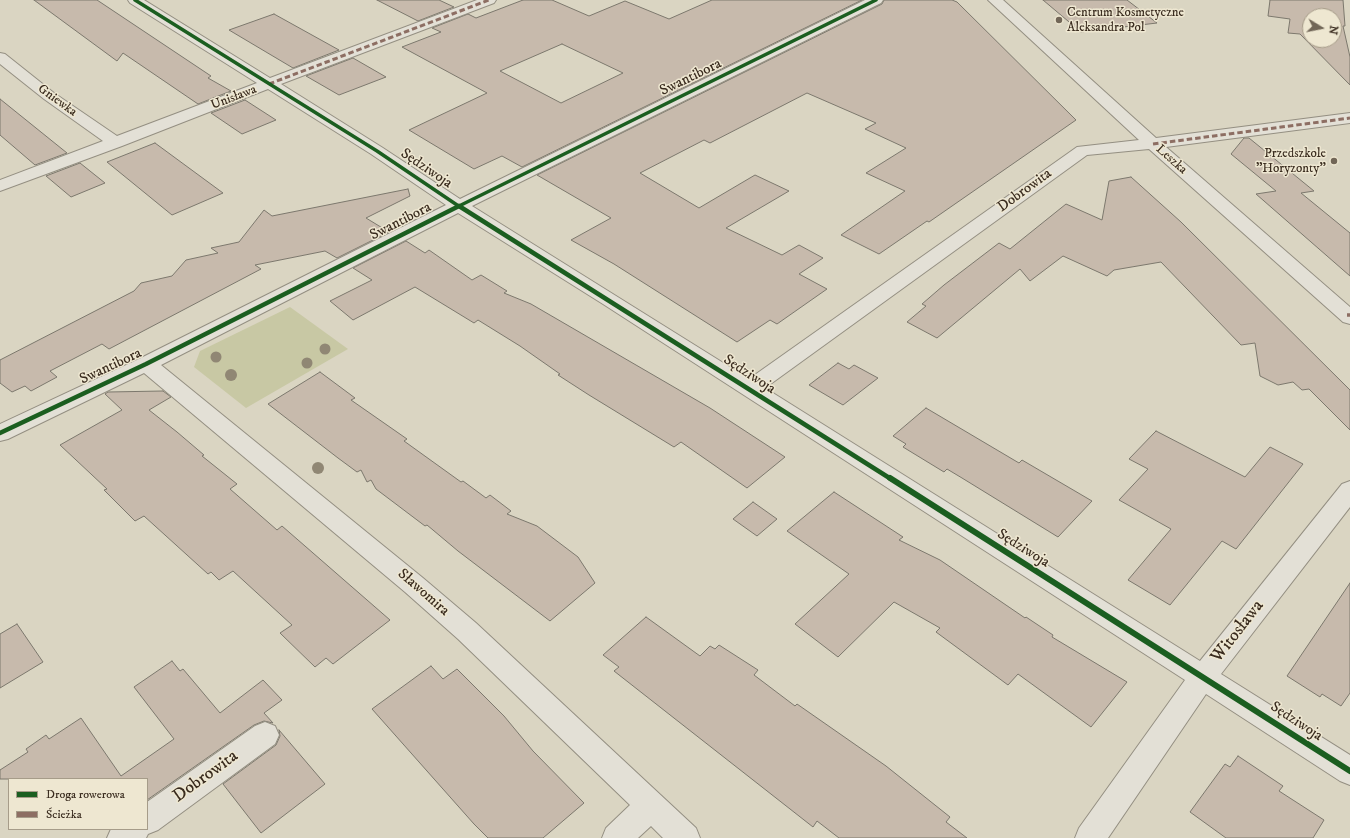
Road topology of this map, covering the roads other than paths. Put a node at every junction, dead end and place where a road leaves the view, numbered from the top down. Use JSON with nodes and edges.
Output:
{"nodes":[{"id":1,"x":135,"y":0,"type":"edge"},
{"id":2,"x":489,"y":0,"type":"edge"},
{"id":3,"x":876,"y":0,"type":"edge"},
{"id":4,"x":994,"y":0,"type":"edge"},
{"id":5,"x":0,"y":57,"type":"edge"},
{"id":6,"x":269,"y":84,"type":"junction"},
{"id":7,"x":1350,"y":118,"type":"edge"},
{"id":8,"x":116,"y":143,"type":"junction"},
{"id":9,"x":1154,"y":144,"type":"junction"},
{"id":10,"x":0,"y":186,"type":"edge"},
{"id":11,"x":459,"y":206,"type":"junction"},
{"id":12,"x":1349,"y":316,"type":"edge"},
{"id":13,"x":146,"y":364,"type":"junction"},
{"id":14,"x":749,"y":390,"type":"junction"},
{"id":15,"x":0,"y":433,"type":"edge"},
{"id":16,"x":1350,"y":490,"type":"edge"},
{"id":17,"x":1203,"y":677,"type":"junction"},
{"id":18,"x":264,"y":735,"type":"dead end"},
{"id":19,"x":1350,"y":771,"type":"edge"},
{"id":20,"x":651,"y":805,"type":"junction"},
{"id":21,"x":148,"y":819,"type":"edge"},
{"id":22,"x":134,"y":830,"type":"edge"},
{"id":23,"x":122,"y":838,"type":"edge"},
{"id":24,"x":617,"y":838,"type":"edge"},
{"id":25,"x":685,"y":838,"type":"edge"},
{"id":26,"x":1090,"y":838,"type":"edge"}],
"edges":[{"from":1,"to":6,"type":"street","name":"Sędziwoja"},
{"from":2,"to":6,"type":"street","name":"Unisława"},
{"from":3,"to":11,"type":"street","name":"Swantibora"},
{"from":4,"to":9,"type":"street","name":"Leszka"},
{"from":5,"to":8,"type":"street","name":"Gniewka"},
{"from":6,"to":8,"type":"street","name":"Unisława"},
{"from":6,"to":11,"type":"street","name":"Sędziwoja"},
{"from":7,"to":9,"type":"street","name":"Dobrowita"},
{"from":8,"to":10,"type":"street","name":"Unisława"},
{"from":9,"to":12,"type":"street","name":"Leszka"},
{"from":9,"to":14,"type":"street","name":"Dobrowita"},
{"from":11,"to":13,"type":"street","name":"Swantibora"},
{"from":11,"to":14,"type":"street","name":"Sędziwoja"},
{"from":13,"to":15,"type":"street","name":"Swantibora"},
{"from":13,"to":20,"type":"street","name":"Sławomira"},
{"from":14,"to":17,"type":"street","name":"Sędziwoja"},
{"from":16,"to":17,"type":"street","name":"Witosława"},
{"from":17,"to":19,"type":"street","name":"Sędziwoja"},
{"from":17,"to":26,"type":"street","name":"Witosława"},
{"from":18,"to":21,"type":"street","name":"Dobrowita"},
{"from":20,"to":24,"type":"street"},
{"from":20,"to":25,"type":"street","name":"Sławomira"},
{"from":22,"to":23,"type":"street"}]}
